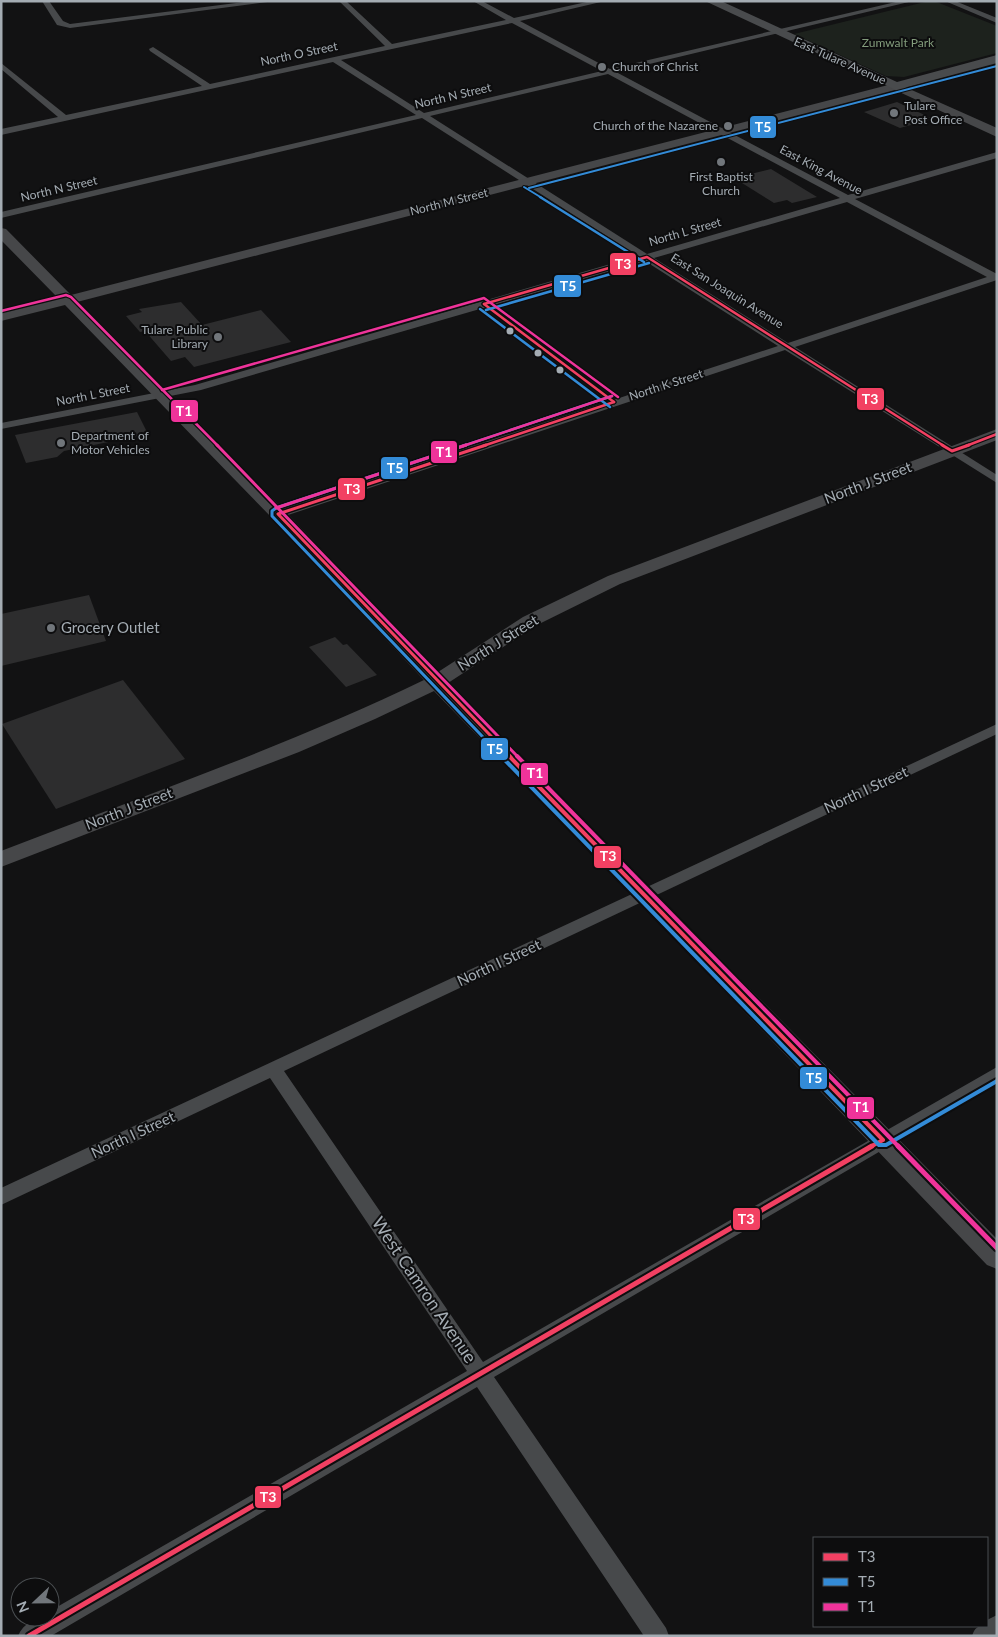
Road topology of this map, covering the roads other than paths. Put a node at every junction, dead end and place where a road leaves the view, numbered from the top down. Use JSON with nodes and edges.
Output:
{"nodes":[{"id":1,"x":45,"y":1,"type":"edge"},
{"id":2,"x":192,"y":1,"type":"edge"},
{"id":3,"x":272,"y":1,"type":"edge"},
{"id":4,"x":342,"y":1,"type":"edge"},
{"id":5,"x":476,"y":1,"type":"edge"},
{"id":6,"x":602,"y":1,"type":"edge"},
{"id":7,"x":711,"y":1,"type":"edge"},
{"id":8,"x":910,"y":1,"type":"edge"},
{"id":9,"x":948,"y":1,"type":"edge"},
{"id":10,"x":200,"y":10,"type":"junction"},
{"id":11,"x":512,"y":21,"type":"junction"},
{"id":12,"x":997,"y":21,"type":"edge"},
{"id":13,"x":778,"y":32,"type":"junction"},
{"id":14,"x":390,"y":47,"type":"junction"},
{"id":15,"x":153,"y":49,"type":"dead end"},
{"id":16,"x":334,"y":59,"type":"junction"},
{"id":17,"x":997,"y":59,"type":"edge"},
{"id":18,"x":1,"y":65,"type":"edge"},
{"id":19,"x":610,"y":72,"type":"junction"},
{"id":20,"x":896,"y":86,"type":"junction"},
{"id":21,"x":209,"y":87,"type":"junction"},
{"id":22,"x":425,"y":116,"type":"junction"},
{"id":23,"x":64,"y":118,"type":"junction"},
{"id":24,"x":720,"y":131,"type":"junction"},
{"id":25,"x":1,"y":132,"type":"edge"},
{"id":26,"x":997,"y":133,"type":"edge"},
{"id":27,"x":997,"y":155,"type":"edge"},
{"id":28,"x":527,"y":182,"type":"junction"},
{"id":29,"x":847,"y":199,"type":"junction"},
{"id":30,"x":1,"y":215,"type":"edge"},
{"id":31,"x":1,"y":232,"type":"edge"},
{"id":32,"x":647,"y":257,"type":"junction"},
{"id":33,"x":996,"y":277,"type":"edge"},
{"id":34,"x":67,"y":301,"type":"junction"},
{"id":35,"x":1,"y":316,"type":"edge"},
{"id":36,"x":787,"y":346,"type":"junction"},
{"id":37,"x":163,"y":396,"type":"junction"},
{"id":38,"x":1,"y":426,"type":"edge"},
{"id":39,"x":997,"y":434,"type":"edge"},
{"id":40,"x":952,"y":451,"type":"junction"},
{"id":41,"x":997,"y":480,"type":"edge"},
{"id":42,"x":278,"y":514,"type":"junction"},
{"id":43,"x":436,"y":682,"type":"junction"},
{"id":44,"x":997,"y":728,"type":"edge"},
{"id":45,"x":1,"y":859,"type":"edge"},
{"id":46,"x":646,"y":894,"type":"junction"},
{"id":47,"x":273,"y":1069,"type":"junction"},
{"id":48,"x":997,"y":1074,"type":"edge"},
{"id":49,"x":883,"y":1140,"type":"junction"},
{"id":50,"x":1,"y":1197,"type":"edge"},
{"id":51,"x":997,"y":1257,"type":"edge"},
{"id":52,"x":480,"y":1373,"type":"junction"},
{"id":53,"x":997,"y":1626,"type":"edge"},
{"id":54,"x":29,"y":1636,"type":"edge"},
{"id":55,"x":658,"y":1636,"type":"edge"},
{"id":56,"x":983,"y":1636,"type":"edge"}],
"edges":[{"from":1,"to":10,"type":"street"},
{"from":2,"to":10,"type":"street"},
{"from":3,"to":10,"type":"street"},
{"from":4,"to":14,"type":"street"},
{"from":5,"to":11,"type":"street","name":"East King Avenue"},
{"from":6,"to":11,"type":"street","name":"North O Street"},
{"from":7,"to":13,"type":"main road","name":"East Tulare Avenue"},
{"from":8,"to":13,"type":"street","name":"North N Street"},
{"from":9,"to":12,"type":"street"},
{"from":11,"to":14,"type":"street","name":"North O Street"},
{"from":11,"to":19,"type":"street","name":"East King Avenue"},
{"from":13,"to":19,"type":"street","name":"North N Street"},
{"from":13,"to":20,"type":"main road","name":"East Tulare Avenue"},
{"from":14,"to":16,"type":"street","name":"North O Street"},
{"from":15,"to":21,"type":"street"},
{"from":16,"to":21,"type":"street","name":"North O Street"},
{"from":16,"to":22,"type":"street","name":"East San Joaquin Avenue"},
{"from":17,"to":20,"type":"main road"},
{"from":18,"to":23,"type":"street"},
{"from":19,"to":22,"type":"street","name":"North N Street"},
{"from":19,"to":24,"type":"street","name":"East King Avenue"},
{"from":20,"to":24,"type":"street","name":"North M Street"},
{"from":20,"to":26,"type":"street","name":"East Tulare Avenue"},
{"from":21,"to":23,"type":"street","name":"North O Street"},
{"from":22,"to":28,"type":"street","name":"East San Joaquin Avenue"},
{"from":22,"to":30,"type":"street","name":"North N Street"},
{"from":23,"to":25,"type":"street","name":"North O Street"},
{"from":24,"to":28,"type":"street","name":"North M Street"},
{"from":24,"to":29,"type":"street","name":"East King Avenue"},
{"from":27,"to":29,"type":"street","name":"North L Street"},
{"from":28,"to":32,"type":"street","name":"East San Joaquin Avenue"},
{"from":28,"to":34,"type":"street","name":"North M Street"},
{"from":29,"to":32,"type":"street","name":"North L Street"},
{"from":29,"to":33,"type":"street","name":"East King Avenue"},
{"from":31,"to":34,"type":"street"},
{"from":32,"to":36,"type":"street","name":"East San Joaquin Avenue"},
{"from":32,"to":37,"type":"street","name":"North L Street"},
{"from":33,"to":36,"type":"street","name":"North K Street"},
{"from":34,"to":35,"type":"street","name":"North M Street"},
{"from":34,"to":37,"type":"street"},
{"from":36,"to":40,"type":"street","name":"East San Joaquin Avenue"},
{"from":36,"to":42,"type":"street","name":"North K Street"},
{"from":37,"to":38,"type":"street","name":"North L Street"},
{"from":37,"to":42,"type":"street"},
{"from":39,"to":40,"type":"street","name":"North J Street"},
{"from":40,"to":41,"type":"street","name":"East San Joaquin Avenue"},
{"from":40,"to":43,"type":"street","name":"North J Street"},
{"from":42,"to":43,"type":"street"},
{"from":43,"to":45,"type":"street","name":"North J Street"},
{"from":43,"to":46,"type":"street"},
{"from":44,"to":46,"type":"street","name":"North I Street"},
{"from":46,"to":47,"type":"street","name":"North I Street"},
{"from":46,"to":49,"type":"street"},
{"from":47,"to":50,"type":"street","name":"North I Street"},
{"from":47,"to":52,"type":"street","name":"West Camron Avenue"},
{"from":48,"to":49,"type":"street"},
{"from":49,"to":51,"type":"street"},
{"from":49,"to":52,"type":"street"},
{"from":52,"to":54,"type":"street"},
{"from":52,"to":55,"type":"street","name":"West Camron Avenue"},
{"from":53,"to":56,"type":"street"}]}
